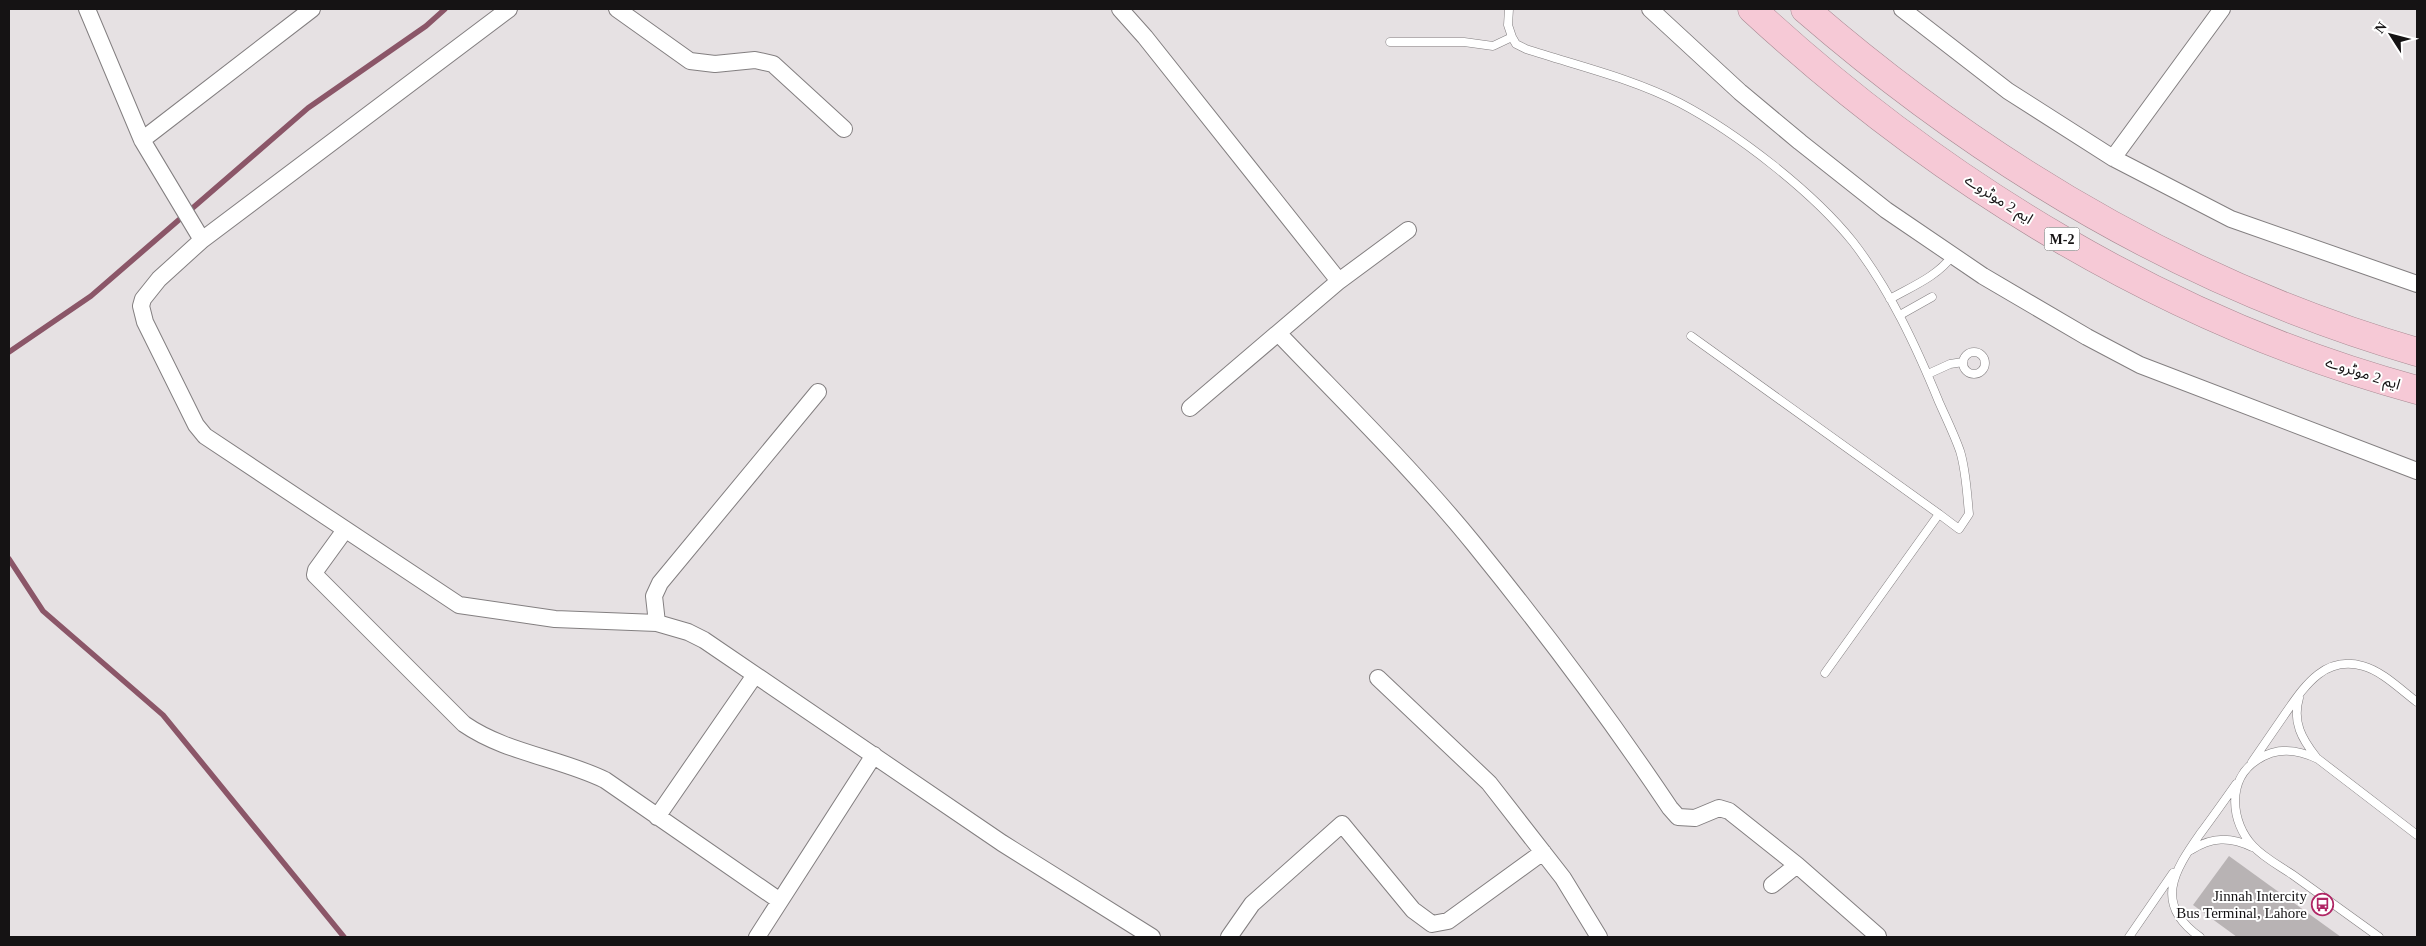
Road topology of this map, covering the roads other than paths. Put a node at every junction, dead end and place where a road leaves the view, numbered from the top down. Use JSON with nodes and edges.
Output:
{"nodes":[{"id":1,"x":87,"y":9,"type":"edge"},
{"id":2,"x":312,"y":9,"type":"edge"},
{"id":3,"x":510,"y":9,"type":"edge"},
{"id":4,"x":617,"y":9,"type":"edge"},
{"id":5,"x":1120,"y":9,"type":"edge"},
{"id":6,"x":1509,"y":9,"type":"edge"},
{"id":7,"x":1650,"y":9,"type":"edge"},
{"id":8,"x":1752,"y":9,"type":"edge"},
{"id":9,"x":1805,"y":9,"type":"edge"},
{"id":10,"x":1902,"y":9,"type":"edge"},
{"id":11,"x":2222,"y":9,"type":"edge"},
{"id":12,"x":1512,"y":38,"type":"junction"},
{"id":13,"x":1390,"y":42,"type":"dead end"},
{"id":14,"x":844,"y":129,"type":"dead end"},
{"id":15,"x":142,"y":140,"type":"junction"},
{"id":16,"x":2113,"y":158,"type":"junction"},
{"id":17,"x":194,"y":227,"type":"junction"},
{"id":18,"x":1408,"y":230,"type":"dead end"},
{"id":19,"x":1952,"y":256,"type":"junction"},
{"id":20,"x":1340,"y":281,"type":"junction"},
{"id":21,"x":2417,"y":284,"type":"edge"},
{"id":22,"x":1932,"y":297,"type":"dead end"},
{"id":23,"x":1890,"y":299,"type":"junction"},
{"id":24,"x":1900,"y":315,"type":"junction"},
{"id":25,"x":1278,"y":333,"type":"junction"},
{"id":26,"x":1691,"y":336,"type":"dead end"},
{"id":27,"x":2417,"y":352,"type":"edge"},
{"id":28,"x":1963,"y":362,"type":"dead end"},
{"id":29,"x":1928,"y":374,"type":"junction"},
{"id":30,"x":2417,"y":390,"type":"edge"},
{"id":31,"x":818,"y":392,"type":"dead end"},
{"id":32,"x":1190,"y":408,"type":"dead end"},
{"id":33,"x":2417,"y":471,"type":"edge"},
{"id":34,"x":1939,"y":514,"type":"junction"},
{"id":35,"x":345,"y":530,"type":"junction"},
{"id":36,"x":657,"y":623,"type":"junction"},
{"id":37,"x":1825,"y":673,"type":"dead end"},
{"id":38,"x":755,"y":675,"type":"junction"},
{"id":39,"x":1378,"y":678,"type":"dead end"},
{"id":40,"x":2305,"y":685,"type":"junction"},
{"id":41,"x":2417,"y":702,"type":"edge"},
{"id":42,"x":874,"y":755,"type":"junction"},
{"id":43,"x":2318,"y":759,"type":"junction"},
{"id":44,"x":2243,"y":774,"type":"junction"},
{"id":45,"x":657,"y":817,"type":"junction"},
{"id":46,"x":2417,"y":835,"type":"edge"},
{"id":47,"x":2254,"y":848,"type":"junction"},
{"id":48,"x":1543,"y":852,"type":"junction"},
{"id":49,"x":2180,"y":862,"type":"junction"},
{"id":50,"x":1797,"y":865,"type":"junction"},
{"id":51,"x":1772,"y":886,"type":"dead end"},
{"id":52,"x":780,"y":901,"type":"junction"},
{"id":53,"x":1435,"y":931,"type":"edge"},
{"id":54,"x":1878,"y":936,"type":"dead end"},
{"id":55,"x":757,"y":937,"type":"edge"},
{"id":56,"x":1152,"y":937,"type":"edge"},
{"id":57,"x":1229,"y":937,"type":"edge"},
{"id":58,"x":1599,"y":937,"type":"edge"},
{"id":59,"x":2129,"y":937,"type":"edge"},
{"id":60,"x":2200,"y":937,"type":"edge"},
{"id":61,"x":2380,"y":937,"type":"edge"}],
"edges":[{"from":1,"to":15,"type":"street"},
{"from":2,"to":15,"type":"street"},
{"from":3,"to":17,"type":"street"},
{"from":4,"to":14,"type":"street"},
{"from":5,"to":20,"type":"street"},
{"from":6,"to":12,"type":"lane"},
{"from":7,"to":19,"type":"street"},
{"from":8,"to":30,"type":"highway","name":"ایم 2 موٹروے","number":"M-2"},
{"from":9,"to":27,"type":"highway","number":"M-2"},
{"from":10,"to":16,"type":"street"},
{"from":11,"to":16,"type":"street"},
{"from":12,"to":13,"type":"lane"},
{"from":12,"to":23,"type":"lane"},
{"from":15,"to":17,"type":"street"},
{"from":16,"to":21,"type":"street"},
{"from":17,"to":35,"type":"street"},
{"from":18,"to":20,"type":"street"},
{"from":19,"to":23,"type":"lane"},
{"from":19,"to":33,"type":"street"},
{"from":20,"to":25,"type":"street"},
{"from":22,"to":24,"type":"lane"},
{"from":23,"to":24,"type":"lane"},
{"from":24,"to":29,"type":"lane"},
{"from":25,"to":32,"type":"street"},
{"from":25,"to":50,"type":"street"},
{"from":26,"to":34,"type":"lane"},
{"from":28,"to":29,"type":"lane"},
{"from":29,"to":34,"type":"lane"},
{"from":31,"to":36,"type":"street"},
{"from":34,"to":37,"type":"lane"},
{"from":35,"to":36,"type":"street"},
{"from":35,"to":45,"type":"street"},
{"from":36,"to":38,"type":"street"},
{"from":38,"to":42,"type":"street"},
{"from":38,"to":45,"type":"street"},
{"from":39,"to":48,"type":"street"},
{"from":40,"to":41,"type":"lane"},
{"from":40,"to":43,"type":"lane"},
{"from":40,"to":44,"type":"lane"},
{"from":42,"to":52,"type":"street"},
{"from":42,"to":56,"type":"street"},
{"from":43,"to":44,"type":"lane"},
{"from":43,"to":46,"type":"lane"},
{"from":44,"to":47,"type":"lane"},
{"from":44,"to":49,"type":"lane"},
{"from":45,"to":52,"type":"street"},
{"from":47,"to":49,"type":"lane"},
{"from":47,"to":61,"type":"lane"},
{"from":48,"to":53,"type":"street"},
{"from":48,"to":58,"type":"street"},
{"from":49,"to":59,"type":"lane"},
{"from":49,"to":60,"type":"lane"},
{"from":50,"to":51,"type":"street"},
{"from":50,"to":54,"type":"street"},
{"from":52,"to":55,"type":"street"},
{"from":53,"to":57,"type":"street"}]}
